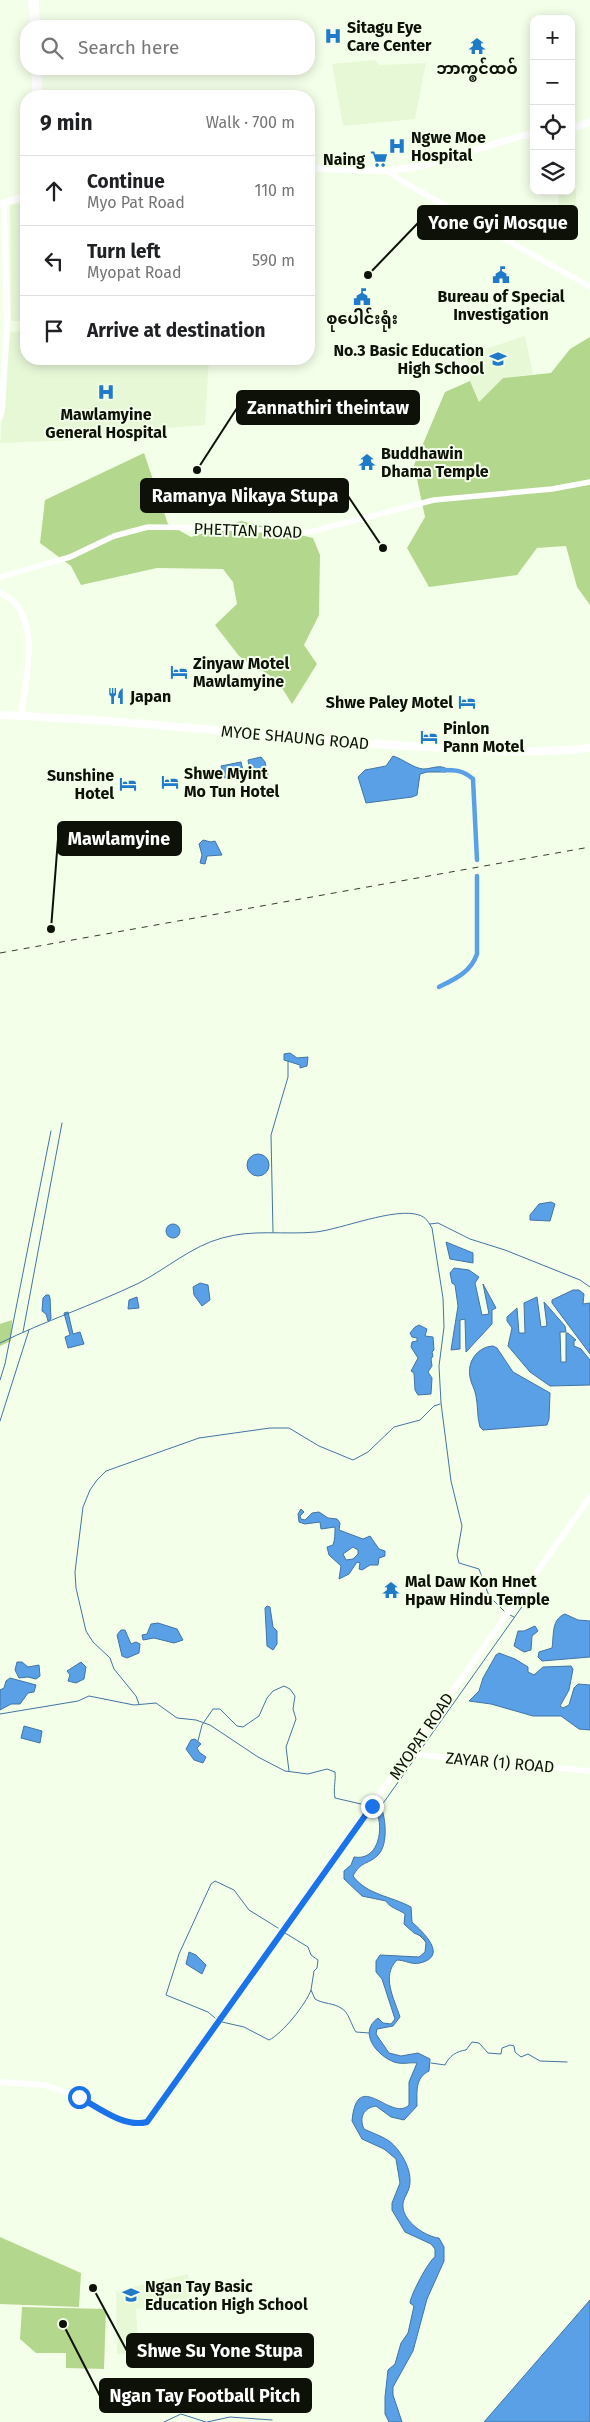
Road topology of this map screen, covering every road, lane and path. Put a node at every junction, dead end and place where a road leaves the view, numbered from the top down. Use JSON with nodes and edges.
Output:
{"nodes":[{"id":1,"x":31,"y":0,"type":"edge"},
{"id":2,"x":36,"y":0,"type":"edge"},
{"id":3,"x":33,"y":20,"type":"edge"},
{"id":4,"x":37,"y":20,"type":"edge"},
{"id":5,"x":34,"y":75,"type":"edge"},
{"id":6,"x":38,"y":75,"type":"edge"},
{"id":7,"x":35,"y":90,"type":"edge"},
{"id":8,"x":40,"y":90,"type":"edge"},
{"id":9,"x":590,"y":122,"type":"edge"},
{"id":10,"x":575,"y":128,"type":"edge"},
{"id":11,"x":530,"y":135,"type":"edge"},
{"id":12,"x":315,"y":168,"type":"edge"},
{"id":13,"x":389,"y":171,"type":"junction"},
{"id":14,"x":20,"y":198,"type":"edge"},
{"id":15,"x":2,"y":203,"type":"edge"},
{"id":16,"x":590,"y":287,"type":"edge"},
{"id":17,"x":0,"y":417,"type":"edge"},
{"id":18,"x":590,"y":482,"type":"edge"},
{"id":19,"x":0,"y":577,"type":"edge"},
{"id":20,"x":0,"y":592,"type":"edge"},
{"id":21,"x":0,"y":715,"type":"edge"},
{"id":22,"x":21,"y":716,"type":"junction"},
{"id":23,"x":590,"y":748,"type":"edge"},
{"id":24,"x":590,"y":1497,"type":"edge"},
{"id":25,"x":410,"y":1754,"type":"junction"},
{"id":26,"x":590,"y":1771,"type":"edge"},
{"id":27,"x":0,"y":2082,"type":"edge"}],
"edges":[{"from":1,"to":3,"type":"street"},
{"from":2,"to":4,"type":"street"},
{"from":5,"to":7,"type":"street"},
{"from":6,"to":8,"type":"street"},
{"from":9,"to":10,"type":"main road"},
{"from":11,"to":13,"type":"main road"},
{"from":12,"to":13,"type":"main road"},
{"from":13,"to":16,"type":"street"},
{"from":14,"to":15,"type":"main road"},
{"from":15,"to":17,"type":"main road"},
{"from":18,"to":19,"type":"street","name":"PHETTAN ROAD"},
{"from":20,"to":22,"type":"main road"},
{"from":21,"to":22,"type":"highway","name":"MYOE SHAUNG ROAD"},
{"from":22,"to":23,"type":"highway","name":"MYOE SHAUNG ROAD"},
{"from":24,"to":25,"type":"main road","name":"MYOPAT ROAD"},
{"from":25,"to":26,"type":"street","name":"ZAYAR (1) ROAD"},
{"from":25,"to":27,"type":"main road","name":"MYOPAT ROAD"}]}
